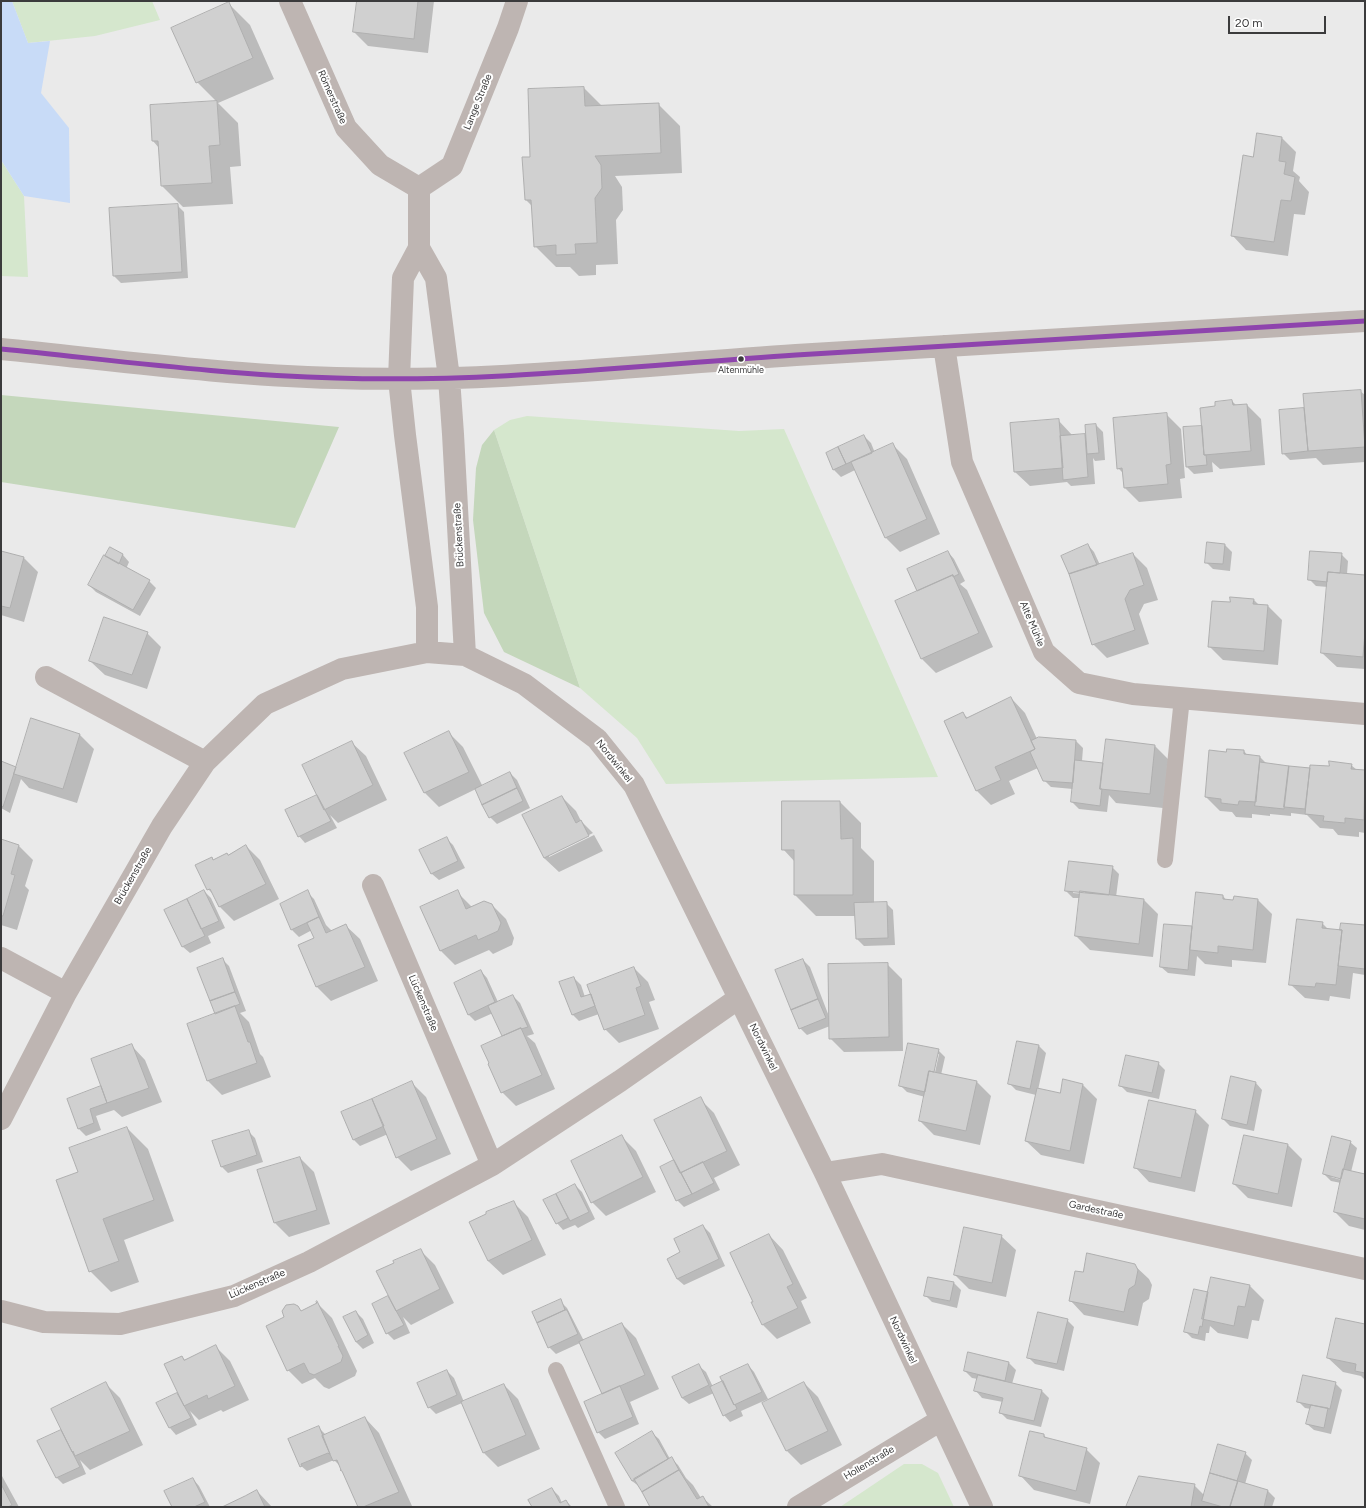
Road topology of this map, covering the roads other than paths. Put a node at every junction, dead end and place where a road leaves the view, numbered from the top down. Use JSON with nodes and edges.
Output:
{"nodes":[{"id":1,"x":290,"y":1,"type":"edge"},
{"id":2,"x":517,"y":1,"type":"edge"},
{"id":3,"x":419,"y":188,"type":"junction"},
{"id":4,"x":419,"y":248,"type":"junction"},
{"id":5,"x":1365,"y":321,"type":"edge"},
{"id":6,"x":944,"y":346,"type":"junction"},
{"id":7,"x":1,"y":349,"type":"edge"},
{"id":8,"x":449,"y":378,"type":"junction"},
{"id":9,"x":399,"y":379,"type":"junction"},
{"id":10,"x":427,"y":652,"type":"junction"},
{"id":11,"x":465,"y":655,"type":"junction"},
{"id":12,"x":46,"y":677,"type":"dead end"},
{"id":13,"x":1182,"y":698,"type":"junction"},
{"id":14,"x":1365,"y":714,"type":"edge"},
{"id":15,"x":204,"y":762,"type":"junction"},
{"id":16,"x":1165,"y":860,"type":"dead end"},
{"id":17,"x":373,"y":885,"type":"dead end"},
{"id":18,"x":1,"y":958,"type":"edge"},
{"id":19,"x":66,"y":993,"type":"junction"},
{"id":20,"x":739,"y":998,"type":"junction"},
{"id":21,"x":1,"y":1119,"type":"edge"},
{"id":22,"x":492,"y":1165,"type":"junction"},
{"id":23,"x":825,"y":1173,"type":"junction"},
{"id":24,"x":1365,"y":1269,"type":"edge"},
{"id":25,"x":1,"y":1311,"type":"edge"},
{"id":26,"x":556,"y":1370,"type":"dead end"},
{"id":27,"x":941,"y":1420,"type":"junction"},
{"id":28,"x":617,"y":1507,"type":"edge"},
{"id":29,"x":798,"y":1507,"type":"edge"},
{"id":30,"x":982,"y":1507,"type":"edge"}],
"edges":[{"from":1,"to":3,"type":"street","name":"Römerstraße"},
{"from":2,"to":3,"type":"street","name":"Lange Straße"},
{"from":3,"to":4,"type":"street"},
{"from":4,"to":8,"type":"street","name":"Brückenstraße"},
{"from":4,"to":9,"type":"street"},
{"from":5,"to":6,"type":"street"},
{"from":6,"to":8,"type":"street"},
{"from":6,"to":13,"type":"street","name":"Alte Mühle"},
{"from":7,"to":9,"type":"street"},
{"from":8,"to":9,"type":"street"},
{"from":8,"to":11,"type":"street","name":"Brückenstraße"},
{"from":9,"to":10,"type":"street"},
{"from":10,"to":11,"type":"street","name":"Brückenstraße"},
{"from":10,"to":15,"type":"street","name":"Brückenstraße"},
{"from":11,"to":20,"type":"street","name":"Nordwinkel"},
{"from":12,"to":15,"type":"street"},
{"from":13,"to":14,"type":"street","name":"Alte Mühle"},
{"from":13,"to":16,"type":"lane"},
{"from":15,"to":19,"type":"street","name":"Brückenstraße"},
{"from":17,"to":22,"type":"street","name":"Lückenstraße"},
{"from":18,"to":19,"type":"street"},
{"from":19,"to":21,"type":"street","name":"Brückenstraße"},
{"from":20,"to":22,"type":"street","name":"Lückenstraße"},
{"from":20,"to":23,"type":"street","name":"Nordwinkel"},
{"from":22,"to":25,"type":"street","name":"Lückenstraße"},
{"from":23,"to":24,"type":"street","name":"Gardestraße"},
{"from":23,"to":27,"type":"street","name":"Nordwinkel"},
{"from":26,"to":28,"type":"lane"},
{"from":27,"to":29,"type":"street","name":"Hollenstraße"},
{"from":27,"to":30,"type":"street","name":"Nordwinkel"}]}
